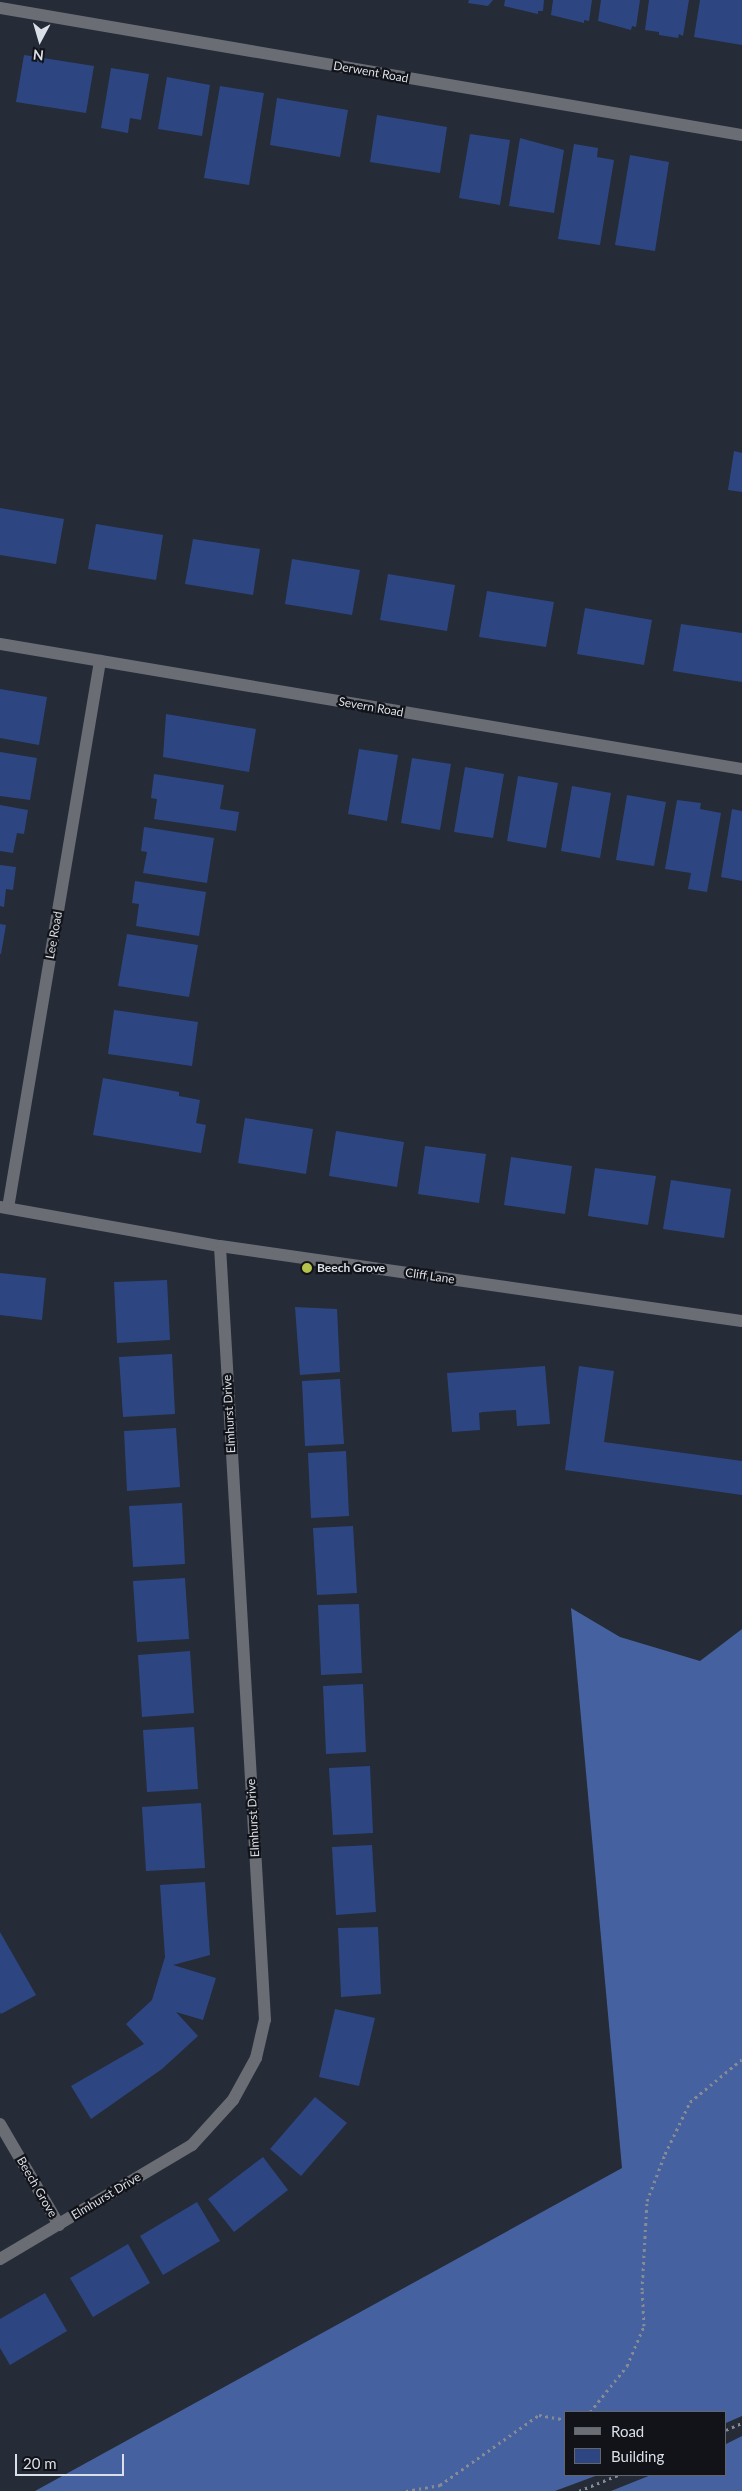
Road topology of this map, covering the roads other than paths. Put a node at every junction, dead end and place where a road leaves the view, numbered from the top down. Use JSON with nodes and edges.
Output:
{"nodes":[{"id":1,"x":0,"y":8,"type":"edge"},
{"id":2,"x":742,"y":135,"type":"edge"},
{"id":3,"x":0,"y":644,"type":"edge"},
{"id":4,"x":100,"y":662,"type":"junction"},
{"id":5,"x":742,"y":769,"type":"edge"},
{"id":6,"x":4,"y":1207,"type":"edge"},
{"id":7,"x":220,"y":1246,"type":"junction"},
{"id":8,"x":742,"y":1321,"type":"edge"},
{"id":9,"x":0,"y":2124,"type":"edge"},
{"id":10,"x":59,"y":2225,"type":"junction"},
{"id":11,"x":0,"y":2259,"type":"edge"}],
"edges":[{"from":1,"to":2,"type":"street","name":"Derwent Road"},
{"from":3,"to":4,"type":"street","name":"Severn Road"},
{"from":4,"to":5,"type":"street","name":"Severn Road"},
{"from":4,"to":6,"type":"street","name":"Lee Road"},
{"from":6,"to":7,"type":"street","name":"Cliff Lane"},
{"from":7,"to":8,"type":"street","name":"Cliff Lane"},
{"from":7,"to":10,"type":"street","name":"Elmhurst Drive"},
{"from":9,"to":10,"type":"street","name":"Beech Grove"},
{"from":10,"to":11,"type":"street","name":"Elmhurst Drive"}]}
